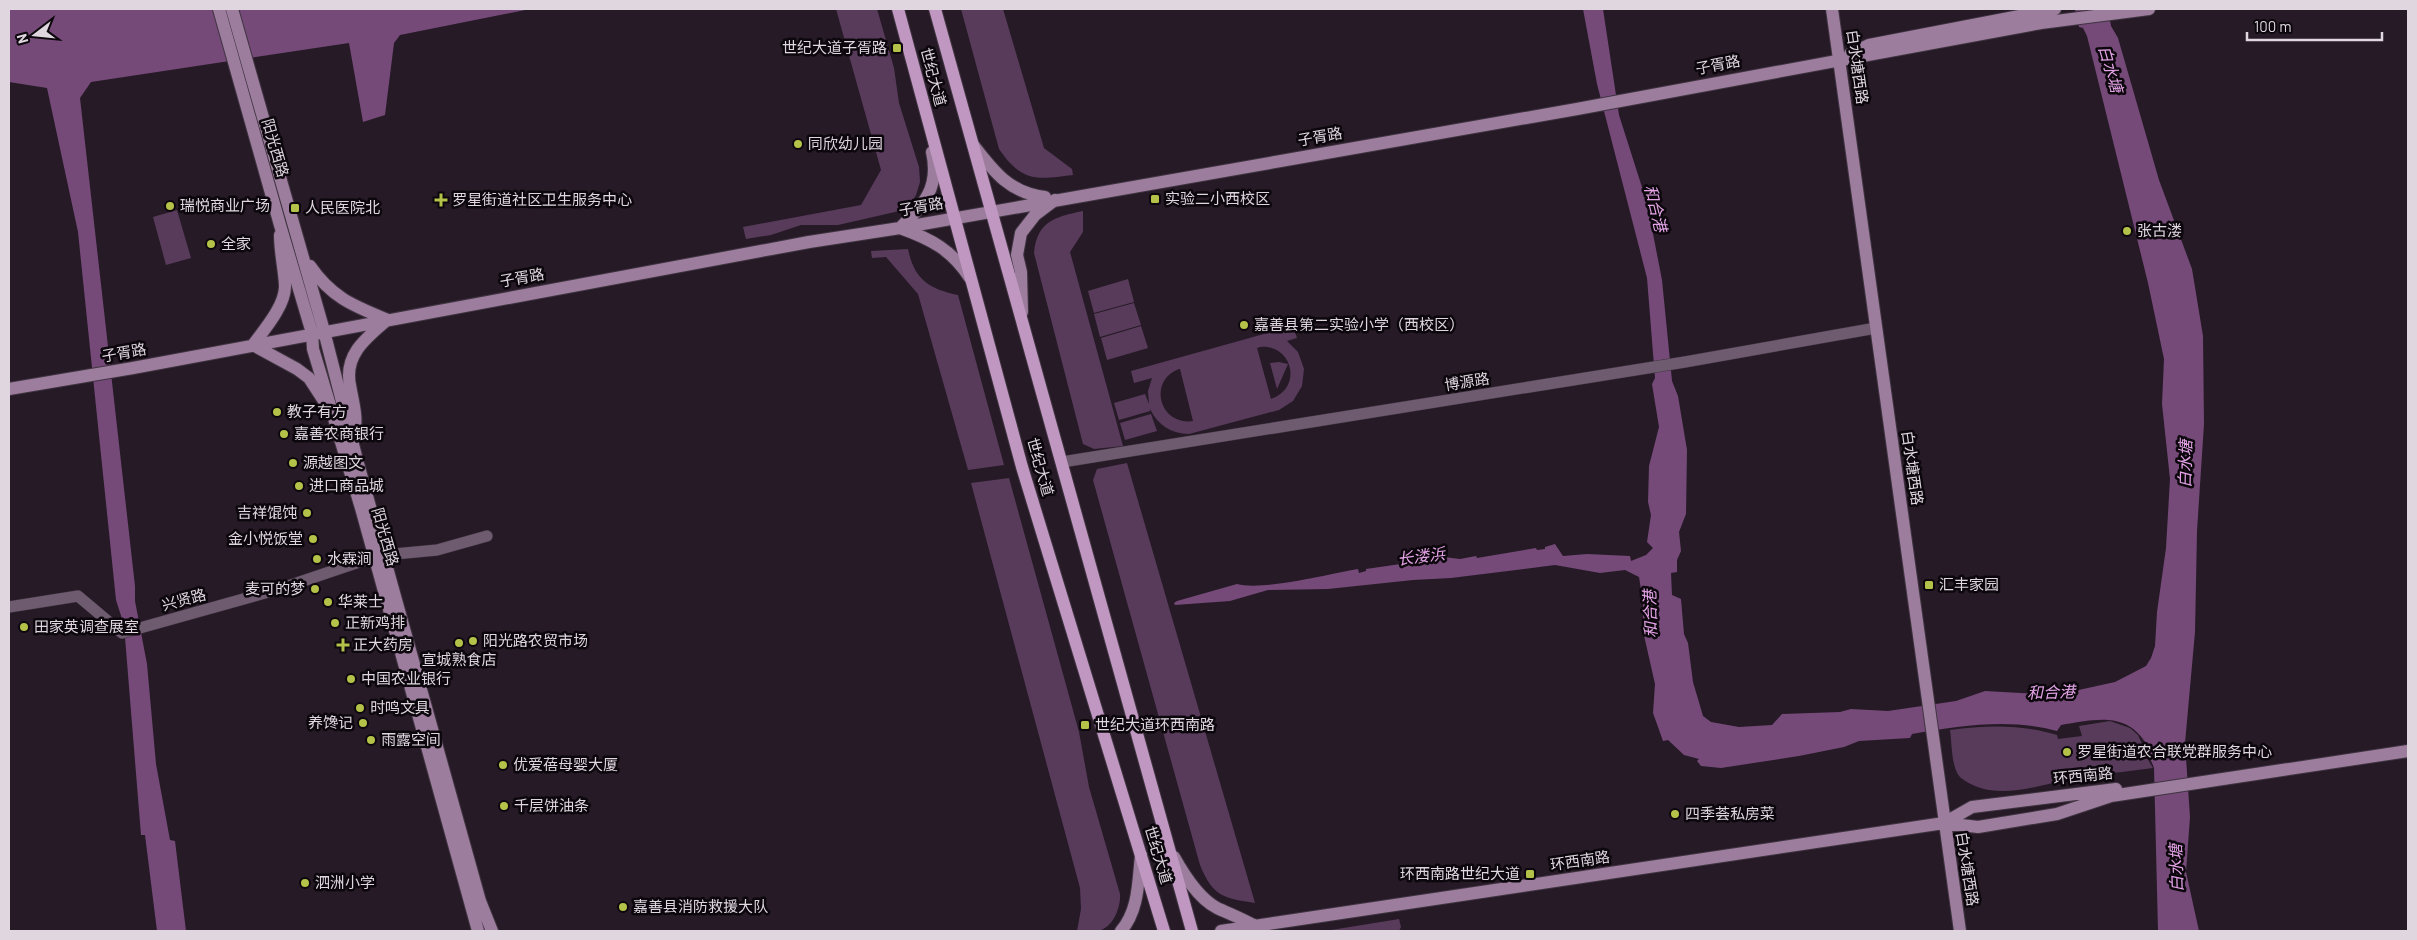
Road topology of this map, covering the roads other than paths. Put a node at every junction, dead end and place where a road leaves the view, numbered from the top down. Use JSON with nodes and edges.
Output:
{"nodes":[{"id":1,"x":219,"y":9,"type":"edge"},
{"id":2,"x":232,"y":9,"type":"edge"},
{"id":3,"x":898,"y":9,"type":"edge"},
{"id":4,"x":935,"y":9,"type":"edge"},
{"id":5,"x":1832,"y":9,"type":"edge"},
{"id":6,"x":2055,"y":9,"type":"edge"},
{"id":7,"x":2149,"y":9,"type":"edge"},
{"id":8,"x":1839,"y":59,"type":"junction"},
{"id":9,"x":245,"y":76,"type":"junction"},
{"id":10,"x":927,"y":118,"type":"junction"},
{"id":11,"x":974,"y":146,"type":"junction"},
{"id":12,"x":1057,"y":199,"type":"junction"},
{"id":13,"x":992,"y":210,"type":"junction"},
{"id":14,"x":955,"y":218,"type":"junction"},
{"id":15,"x":280,"y":225,"type":"junction"},
{"id":16,"x":900,"y":228,"type":"junction"},
{"id":17,"x":303,"y":256,"type":"junction"},
{"id":18,"x":972,"y":281,"type":"junction"},
{"id":19,"x":388,"y":320,"type":"junction"},
{"id":20,"x":1023,"y":322,"type":"junction"},
{"id":21,"x":1876,"y":328,"type":"junction"},
{"id":22,"x":318,"y":332,"type":"junction"},
{"id":23,"x":252,"y":345,"type":"junction"},
{"id":24,"x":9,"y":389,"type":"edge"},
{"id":25,"x":331,"y":412,"type":"junction"},
{"id":26,"x":353,"y":441,"type":"junction"},
{"id":27,"x":1062,"y":462,"type":"junction"},
{"id":28,"x":487,"y":536,"type":"dead end"},
{"id":29,"x":379,"y":556,"type":"junction"},
{"id":30,"x":9,"y":606,"type":"edge"},
{"id":31,"x":2408,"y":743,"type":"edge"},
{"id":32,"x":2408,"y":752,"type":"edge"},
{"id":33,"x":2220,"y":776,"type":"junction"},
{"id":34,"x":2110,"y":793,"type":"junction"},
{"id":35,"x":1944,"y":823,"type":"junction"},
{"id":36,"x":1169,"y":848,"type":"junction"},
{"id":37,"x":1141,"y":855,"type":"junction"},
{"id":38,"x":477,"y":929,"type":"edge"},
{"id":39,"x":1252,"y":929,"type":"edge"},
{"id":40,"x":492,"y":931,"type":"edge"},
{"id":41,"x":1121,"y":931,"type":"edge"},
{"id":42,"x":1164,"y":931,"type":"edge"},
{"id":43,"x":1192,"y":931,"type":"edge"},
{"id":44,"x":1221,"y":931,"type":"edge"},
{"id":45,"x":1960,"y":931,"type":"edge"}],
"edges":[{"from":1,"to":9,"type":"street","name":"阳光西路"},
{"from":2,"to":9,"type":"street","name":"阳光西路"},
{"from":3,"to":10,"type":"main road","name":"世纪大道"},
{"from":4,"to":11,"type":"main road","name":"世纪大道"},
{"from":5,"to":8,"type":"street","name":"白水塘西路"},
{"from":6,"to":8,"type":"street","name":"子胥路"},
{"from":7,"to":8,"type":"street","name":"子胥路"},
{"from":8,"to":12,"type":"street","name":"子胥路"},
{"from":8,"to":21,"type":"street","name":"白水塘西路"},
{"from":9,"to":15,"type":"street","name":"阳光西路"},
{"from":9,"to":17,"type":"street","name":"阳光西路"},
{"from":10,"to":14,"type":"main road","name":"世纪大道"},
{"from":10,"to":16,"type":"street"},
{"from":11,"to":12,"type":"street"},
{"from":11,"to":13,"type":"main road","name":"世纪大道"},
{"from":12,"to":13,"type":"street","name":"子胥路"},
{"from":12,"to":20,"type":"street"},
{"from":13,"to":14,"type":"street","name":"子胥路"},
{"from":13,"to":20,"type":"main road","name":"世纪大道"},
{"from":14,"to":16,"type":"street","name":"子胥路"},
{"from":14,"to":18,"type":"main road","name":"世纪大道"},
{"from":15,"to":22,"type":"street","name":"阳光西路"},
{"from":15,"to":23,"type":"street"},
{"from":16,"to":18,"type":"street"},
{"from":16,"to":19,"type":"street","name":"子胥路"},
{"from":17,"to":19,"type":"street"},
{"from":17,"to":22,"type":"street","name":"阳光西路"},
{"from":18,"to":37,"type":"main road","name":"世纪大道"},
{"from":19,"to":22,"type":"street","name":"子胥路"},
{"from":19,"to":26,"type":"street"},
{"from":20,"to":27,"type":"main road","name":"世纪大道"},
{"from":21,"to":27,"type":"street","name":"博源路"},
{"from":21,"to":35,"type":"street","name":"白水塘西路"},
{"from":22,"to":23,"type":"street","name":"子胥路"},
{"from":22,"to":25,"type":"street","name":"阳光西路"},
{"from":22,"to":26,"type":"street","name":"阳光西路"},
{"from":23,"to":24,"type":"street","name":"子胥路"},
{"from":23,"to":25,"type":"street"},
{"from":25,"to":29,"type":"street","name":"阳光西路"},
{"from":26,"to":29,"type":"street","name":"阳光西路"},
{"from":27,"to":36,"type":"main road","name":"世纪大道"},
{"from":28,"to":29,"type":"street","name":"兴贤路"},
{"from":29,"to":30,"type":"street","name":"兴贤路"},
{"from":29,"to":38,"type":"street","name":"阳光西路"},
{"from":29,"to":40,"type":"street","name":"阳光西路"},
{"from":31,"to":33,"type":"street","name":"环西南路"},
{"from":32,"to":33,"type":"street","name":"环西南路"},
{"from":33,"to":34,"type":"street","name":"环西南路"},
{"from":34,"to":35,"type":"street","name":"环西南路"},
{"from":34,"to":35,"type":"street","name":"环西南路"},
{"from":35,"to":39,"type":"street","name":"环西南路"},
{"from":35,"to":45,"type":"street","name":"白水塘西路"},
{"from":36,"to":39,"type":"street"},
{"from":36,"to":43,"type":"main road","name":"世纪大道"},
{"from":37,"to":41,"type":"street"},
{"from":37,"to":42,"type":"main road","name":"世纪大道"},
{"from":39,"to":44,"type":"street","name":"环西南路"}]}
